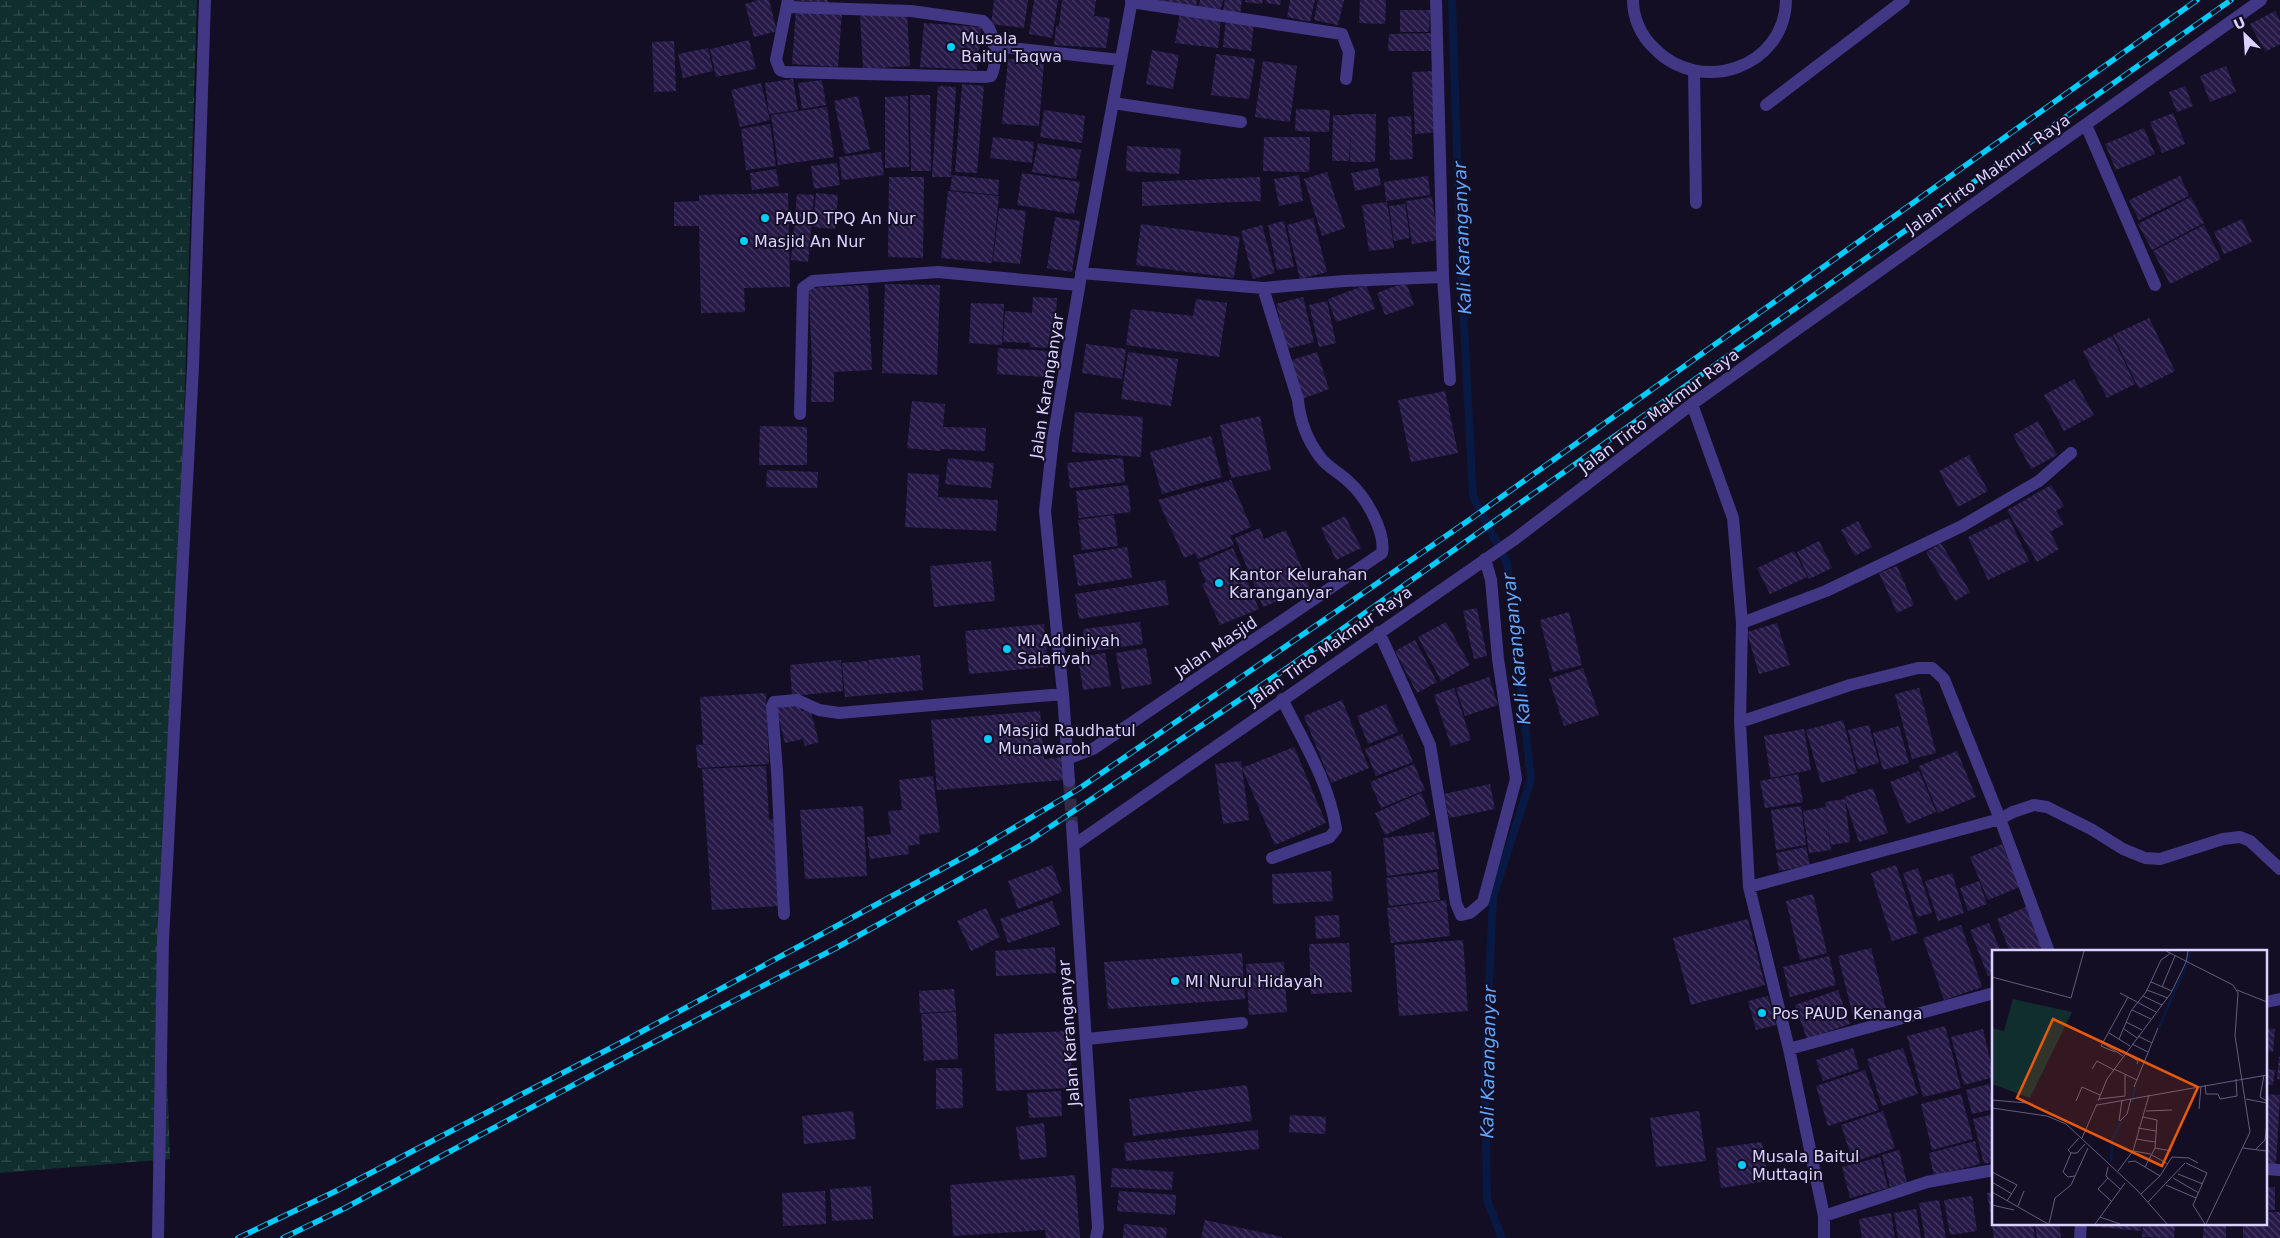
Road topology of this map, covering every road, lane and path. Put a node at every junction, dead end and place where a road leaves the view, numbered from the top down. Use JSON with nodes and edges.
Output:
{"nodes":[{"id":1,"x":205,"y":0,"type":"edge"},
{"id":2,"x":1436,"y":0,"type":"edge"},
{"id":3,"x":1633,"y":0,"type":"edge"},
{"id":4,"x":1786,"y":0,"type":"edge"},
{"id":5,"x":1904,"y":0,"type":"edge"},
{"id":6,"x":2261,"y":0,"type":"edge"},
{"id":7,"x":1131,"y":1,"type":"edge"},
{"id":8,"x":788,"y":3,"type":"edge"},
{"id":9,"x":994,"y":46,"type":"junction"},
{"id":10,"x":1120,"y":60,"type":"junction"},
{"id":11,"x":1694,"y":72,"type":"junction"},
{"id":12,"x":1346,"y":79,"type":"dead end"},
{"id":13,"x":1113,"y":103,"type":"junction"},
{"id":14,"x":1766,"y":106,"type":"dead end"},
{"id":15,"x":1241,"y":122,"type":"dead end"},
{"id":16,"x":2086,"y":124,"type":"junction"},
{"id":17,"x":1696,"y":203,"type":"dead end"},
{"id":18,"x":1443,"y":277,"type":"junction"},
{"id":19,"x":1080,"y":279,"type":"junction"},
{"id":20,"x":2155,"y":285,"type":"dead end"},
{"id":21,"x":1263,"y":288,"type":"junction"},
{"id":22,"x":1450,"y":380,"type":"dead end"},
{"id":23,"x":1692,"y":404,"type":"junction"},
{"id":24,"x":800,"y":414,"type":"dead end"},
{"id":25,"x":2071,"y":453,"type":"dead end"},
{"id":26,"x":1488,"y":557,"type":"junction"},
{"id":27,"x":1742,"y":623,"type":"junction"},
{"id":28,"x":1379,"y":632,"type":"junction"},
{"id":29,"x":1063,"y":694,"type":"junction"},
{"id":30,"x":1282,"y":699,"type":"junction"},
{"id":31,"x":1740,"y":722,"type":"junction"},
{"id":32,"x":1067,"y":759,"type":"junction"},
{"id":33,"x":1069,"y":781,"type":"tunnel mouth"},
{"id":34,"x":2000,"y":819,"type":"junction"},
{"id":35,"x":1072,"y":826,"type":"tunnel mouth"},
{"id":36,"x":1074,"y":845,"type":"junction"},
{"id":37,"x":1272,"y":858,"type":"dead end"},
{"id":38,"x":2280,"y":870,"type":"edge"},
{"id":39,"x":1749,"y":887,"type":"junction"},
{"id":40,"x":784,"y":914,"type":"dead end"},
{"id":41,"x":2048,"y":950,"type":"edge"},
{"id":42,"x":1992,"y":993,"type":"edge"},
{"id":43,"x":1242,"y":1022,"type":"dead end"},
{"id":44,"x":1086,"y":1039,"type":"junction"},
{"id":45,"x":1789,"y":1049,"type":"junction"},
{"id":46,"x":1992,"y":1170,"type":"edge"},
{"id":47,"x":1824,"y":1216,"type":"junction"},
{"id":48,"x":158,"y":1238,"type":"edge"},
{"id":49,"x":1096,"y":1238,"type":"edge"},
{"id":50,"x":1824,"y":1238,"type":"edge"}],
"edges":[{"from":1,"to":48,"type":"street"},
{"from":2,"to":18,"type":"street"},
{"from":3,"to":11,"type":"street"},
{"from":4,"to":11,"type":"street"},
{"from":5,"to":14,"type":"street"},
{"from":6,"to":16,"type":"street","name":"Jalan Tirto Makmur Raya"},
{"from":7,"to":10,"type":"street","name":"Jalan Karanganyar"},
{"from":7,"to":12,"type":"street"},
{"from":8,"to":9,"type":"street"},
{"from":8,"to":9,"type":"street"},
{"from":9,"to":10,"type":"street"},
{"from":10,"to":13,"type":"street","name":"Jalan Karanganyar"},
{"from":11,"to":17,"type":"street"},
{"from":13,"to":15,"type":"street"},
{"from":13,"to":19,"type":"street","name":"Jalan Karanganyar"},
{"from":16,"to":20,"type":"street"},
{"from":16,"to":23,"type":"street","name":"Jalan Tirto Makmur Raya"},
{"from":18,"to":21,"type":"street"},
{"from":18,"to":22,"type":"street"},
{"from":19,"to":21,"type":"street"},
{"from":19,"to":24,"type":"street"},
{"from":19,"to":29,"type":"street","name":"Jalan Karanganyar"},
{"from":21,"to":32,"type":"street","name":"Jalan Masjid"},
{"from":23,"to":26,"type":"street","name":"Jalan Tirto Makmur Raya"},
{"from":23,"to":27,"type":"street"},
{"from":25,"to":27,"type":"street"},
{"from":26,"to":28,"type":"street","name":"Jalan Tirto Makmur Raya"},
{"from":26,"to":28,"type":"street"},
{"from":27,"to":31,"type":"street"},
{"from":28,"to":30,"type":"street","name":"Jalan Tirto Makmur Raya"},
{"from":29,"to":32,"type":"street","name":"Jalan Karanganyar"},
{"from":29,"to":40,"type":"street"},
{"from":30,"to":36,"type":"street","name":"Jalan Tirto Makmur Raya"},
{"from":30,"to":37,"type":"street"},
{"from":31,"to":34,"type":"street"},
{"from":31,"to":39,"type":"street"},
{"from":32,"to":33,"type":"street","name":"Jalan Karanganyar"},
{"from":34,"to":38,"type":"street"},
{"from":34,"to":39,"type":"street"},
{"from":34,"to":41,"type":"street"},
{"from":35,"to":36,"type":"street","name":"Jalan Karanganyar"},
{"from":36,"to":44,"type":"street","name":"Jalan Karanganyar"},
{"from":39,"to":45,"type":"street"},
{"from":42,"to":45,"type":"street"},
{"from":43,"to":44,"type":"street"},
{"from":44,"to":49,"type":"street","name":"Jalan Karanganyar"},
{"from":45,"to":47,"type":"street"},
{"from":46,"to":47,"type":"street"},
{"from":47,"to":50,"type":"street"}]}
